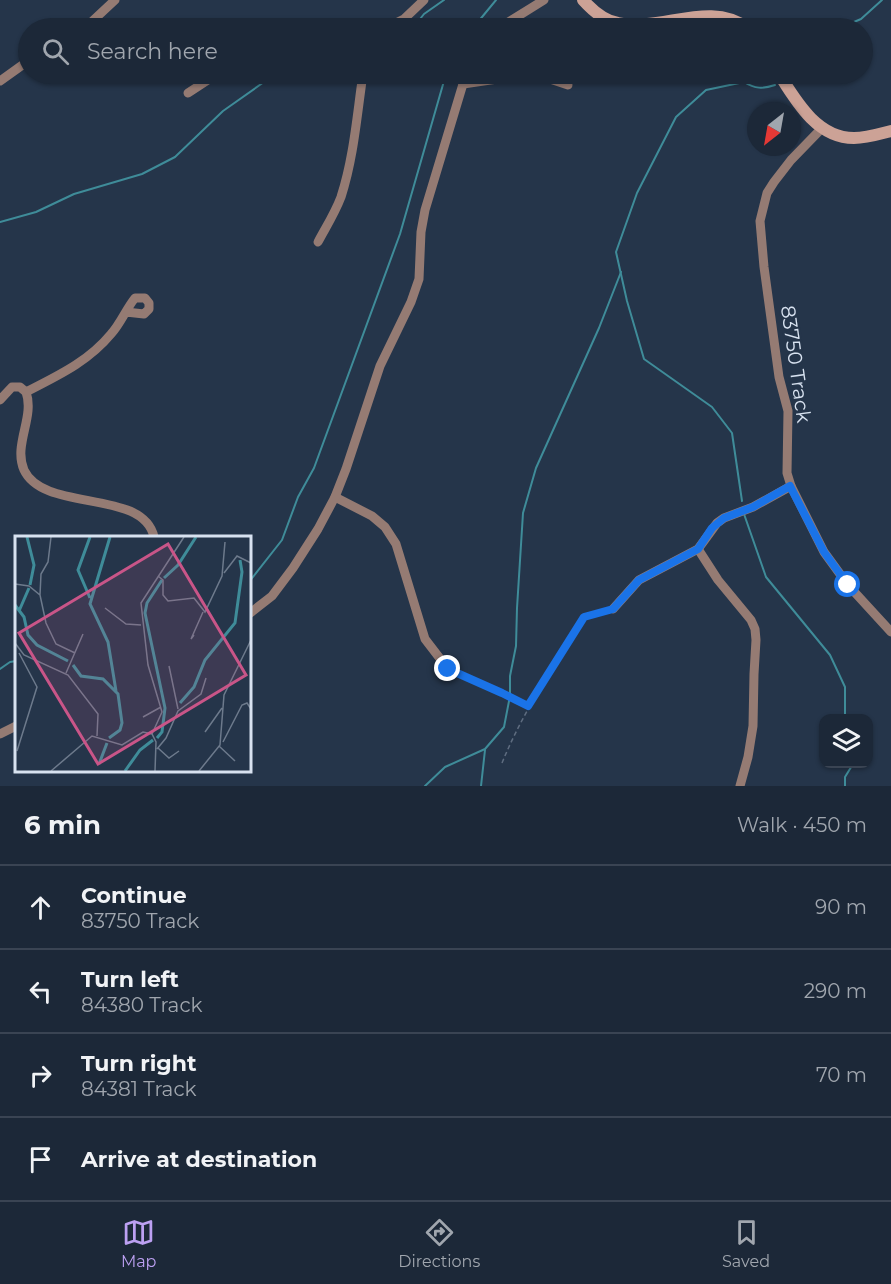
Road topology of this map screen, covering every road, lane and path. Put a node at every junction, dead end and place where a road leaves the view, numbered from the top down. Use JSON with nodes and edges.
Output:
{"nodes":[{"id":1,"x":115,"y":0,"type":"edge"},
{"id":2,"x":423,"y":0,"type":"edge"},
{"id":3,"x":544,"y":0,"type":"edge"},
{"id":4,"x":583,"y":0,"type":"edge"},
{"id":5,"x":96,"y":18,"type":"edge"},
{"id":6,"x":404,"y":18,"type":"edge"},
{"id":7,"x":516,"y":18,"type":"edge"},
{"id":8,"x":605,"y":18,"type":"edge"},
{"id":9,"x":662,"y":18,"type":"edge"},
{"id":10,"x":733,"y":18,"type":"edge"},
{"id":11,"x":18,"y":68,"type":"edge"},
{"id":12,"x":0,"y":81,"type":"edge"},
{"id":13,"x":202,"y":84,"type":"edge"},
{"id":14,"x":362,"y":84,"type":"edge"},
{"id":15,"x":463,"y":84,"type":"edge"},
{"id":16,"x":565,"y":84,"type":"edge"},
{"id":17,"x":786,"y":84,"type":"edge"},
{"id":18,"x":568,"y":85,"type":"dead end"},
{"id":19,"x":188,"y":93,"type":"dead end"},
{"id":20,"x":823,"y":127,"type":"junction"},
{"id":21,"x":891,"y":131,"type":"edge"},
{"id":22,"x":318,"y":242,"type":"dead end"},
{"id":23,"x":126,"y":312,"type":"dead end"},
{"id":24,"x":26,"y":392,"type":"junction"},
{"id":25,"x":0,"y":400,"type":"edge"},
{"id":26,"x":790,"y":486,"type":"junction"},
{"id":27,"x":335,"y":496,"type":"junction"},
{"id":28,"x":154,"y":536,"type":"edge"},
{"id":29,"x":698,"y":549,"type":"junction"},
{"id":30,"x":613,"y":609,"type":"joint"},
{"id":31,"x":250,"y":613,"type":"edge"},
{"id":32,"x":891,"y":632,"type":"edge"},
{"id":33,"x":448,"y":669,"type":"joint"},
{"id":34,"x":528,"y":706,"type":"junction"},
{"id":35,"x":15,"y":726,"type":"edge"},
{"id":36,"x":0,"y":734,"type":"edge"},
{"id":37,"x":502,"y":763,"type":"dead end"},
{"id":38,"x":740,"y":786,"type":"edge"}],
"edges":[{"from":1,"to":5,"type":"street"},
{"from":2,"to":6,"type":"street"},
{"from":3,"to":7,"type":"street"},
{"from":4,"to":8,"type":"street"},
{"from":9,"to":10,"type":"street"},
{"from":11,"to":12,"type":"street"},
{"from":13,"to":19,"type":"street"},
{"from":14,"to":22,"type":"street"},
{"from":15,"to":27,"type":"street"},
{"from":16,"to":18,"type":"street"},
{"from":17,"to":20,"type":"street"},
{"from":20,"to":21,"type":"street"},
{"from":20,"to":26,"type":"street","name":"83750 Track"},
{"from":23,"to":24,"type":"street"},
{"from":24,"to":25,"type":"street"},
{"from":24,"to":28,"type":"street"},
{"from":26,"to":29,"type":"street"},
{"from":26,"to":32,"type":"street","name":"83750 Track"},
{"from":27,"to":31,"type":"street"},
{"from":27,"to":33,"type":"street"},
{"from":29,"to":30,"type":"street"},
{"from":29,"to":38,"type":"street"},
{"from":30,"to":34,"type":"path"},
{"from":33,"to":34,"type":"path"},
{"from":34,"to":37,"type":"path"},
{"from":35,"to":36,"type":"street"}]}
